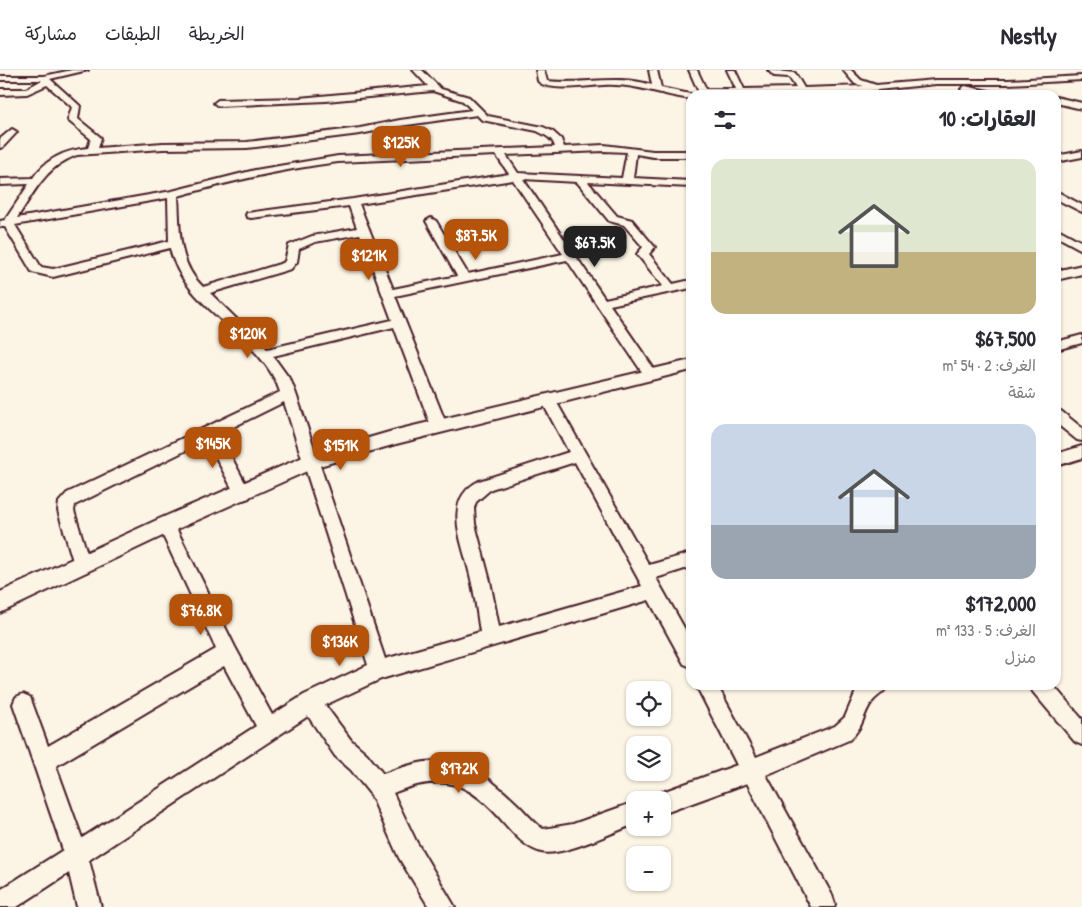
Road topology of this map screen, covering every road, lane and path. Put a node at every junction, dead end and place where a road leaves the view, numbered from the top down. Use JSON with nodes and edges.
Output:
{"nodes":[{"id":1,"x":84,"y":70,"type":"edge"},
{"id":2,"x":417,"y":70,"type":"edge"},
{"id":3,"x":540,"y":70,"type":"edge"},
{"id":4,"x":654,"y":70,"type":"edge"},
{"id":5,"x":693,"y":70,"type":"edge"},
{"id":6,"x":731,"y":70,"type":"edge"},
{"id":7,"x":772,"y":70,"type":"edge"},
{"id":8,"x":847,"y":70,"type":"edge"},
{"id":9,"x":616,"y":72,"type":"dead end"},
{"id":10,"x":920,"y":75,"type":"dead end"},
{"id":11,"x":0,"y":78,"type":"edge"},
{"id":12,"x":1082,"y":78,"type":"edge"},
{"id":13,"x":46,"y":80,"type":"junction"},
{"id":14,"x":619,"y":82,"type":"junction"},
{"id":15,"x":936,"y":82,"type":"junction"},
{"id":16,"x":876,"y":87,"type":"junction"},
{"id":17,"x":434,"y":88,"type":"junction"},
{"id":18,"x":657,"y":88,"type":"junction"},
{"id":19,"x":702,"y":90,"type":"edge"},
{"id":20,"x":741,"y":90,"type":"edge"},
{"id":21,"x":801,"y":90,"type":"joint"},
{"id":22,"x":972,"y":90,"type":"edge"},
{"id":23,"x":0,"y":92,"type":"edge"},
{"id":24,"x":686,"y":95,"type":"edge"},
{"id":25,"x":1061,"y":101,"type":"edge"},
{"id":26,"x":218,"y":103,"type":"dead end"},
{"id":27,"x":1082,"y":106,"type":"edge"},
{"id":28,"x":479,"y":112,"type":"junction"},
{"id":29,"x":12,"y":132,"type":"dead end"},
{"id":30,"x":0,"y":145,"type":"edge"},
{"id":31,"x":560,"y":150,"type":"junction"},
{"id":32,"x":632,"y":150,"type":"junction"},
{"id":33,"x":92,"y":151,"type":"junction"},
{"id":34,"x":499,"y":152,"type":"junction"},
{"id":35,"x":686,"y":154,"type":"edge"},
{"id":36,"x":1082,"y":154,"type":"edge"},
{"id":37,"x":1061,"y":158,"type":"edge"},
{"id":38,"x":516,"y":176,"type":"junction"},
{"id":39,"x":2,"y":178,"type":"edge"},
{"id":40,"x":580,"y":179,"type":"junction"},
{"id":41,"x":36,"y":181,"type":"junction"},
{"id":42,"x":627,"y":181,"type":"junction"},
{"id":43,"x":686,"y":184,"type":"edge"},
{"id":44,"x":173,"y":194,"type":"junction"},
{"id":45,"x":1061,"y":197,"type":"edge"},
{"id":46,"x":353,"y":202,"type":"junction"},
{"id":47,"x":1082,"y":209,"type":"edge"},
{"id":48,"x":251,"y":215,"type":"dead end"},
{"id":49,"x":431,"y":221,"type":"dead end"},
{"id":50,"x":4,"y":223,"type":"edge"},
{"id":51,"x":364,"y":230,"type":"junction"},
{"id":52,"x":1061,"y":233,"type":"edge"},
{"id":53,"x":176,"y":243,"type":"junction"},
{"id":54,"x":1082,"y":247,"type":"edge"},
{"id":55,"x":570,"y":256,"type":"junction"},
{"id":56,"x":1082,"y":270,"type":"edge"},
{"id":57,"x":1061,"y":275,"type":"edge"},
{"id":58,"x":464,"y":278,"type":"junction"},
{"id":59,"x":686,"y":285,"type":"edge"},
{"id":60,"x":672,"y":288,"type":"junction"},
{"id":61,"x":201,"y":292,"type":"junction"},
{"id":62,"x":388,"y":294,"type":"junction"},
{"id":63,"x":602,"y":303,"type":"junction"},
{"id":64,"x":399,"y":322,"type":"junction"},
{"id":65,"x":1082,"y":339,"type":"edge"},
{"id":66,"x":1061,"y":345,"type":"edge"},
{"id":67,"x":264,"y":354,"type":"junction"},
{"id":68,"x":686,"y":366,"type":"edge"},
{"id":69,"x":651,"y":375,"type":"junction"},
{"id":70,"x":289,"y":394,"type":"junction"},
{"id":71,"x":548,"y":400,"type":"junction"},
{"id":72,"x":1061,"y":419,"type":"edge"},
{"id":73,"x":439,"y":426,"type":"junction"},
{"id":74,"x":210,"y":431,"type":"junction"},
{"id":75,"x":1082,"y":436,"type":"edge"},
{"id":76,"x":1082,"y":452,"type":"edge"},
{"id":77,"x":579,"y":455,"type":"junction"},
{"id":78,"x":1061,"y":458,"type":"edge"},
{"id":79,"x":310,"y":462,"type":"junction"},
{"id":80,"x":243,"y":494,"type":"junction"},
{"id":81,"x":166,"y":525,"type":"junction"},
{"id":82,"x":686,"y":563,"type":"edge"},
{"id":83,"x":82,"y":566,"type":"junction"},
{"id":84,"x":650,"y":582,"type":"junction"},
{"id":85,"x":0,"y":603,"type":"edge"},
{"id":86,"x":491,"y":638,"type":"junction"},
{"id":87,"x":686,"y":649,"type":"edge"},
{"id":88,"x":228,"y":653,"type":"junction"},
{"id":89,"x":380,"y":670,"type":"junction"},
{"id":90,"x":709,"y":690,"type":"edge"},
{"id":91,"x":872,"y":690,"type":"edge"},
{"id":92,"x":1044,"y":690,"type":"edge"},
{"id":93,"x":311,"y":702,"type":"junction"},
{"id":94,"x":23,"y":704,"type":"dead end"},
{"id":95,"x":269,"y":730,"type":"junction"},
{"id":96,"x":1082,"y":734,"type":"edge"},
{"id":97,"x":43,"y":761,"type":"junction"},
{"id":98,"x":752,"y":770,"type":"junction"},
{"id":99,"x":380,"y":787,"type":"junction"},
{"id":100,"x":671,"y":800,"type":"edge"},
{"id":101,"x":626,"y":816,"type":"edge"},
{"id":102,"x":76,"y":855,"type":"junction"},
{"id":103,"x":0,"y":904,"type":"edge"},
{"id":104,"x":823,"y":904,"type":"dead end"},
{"id":105,"x":90,"y":907,"type":"edge"},
{"id":106,"x":443,"y":907,"type":"edge"}],
"edges":[{"from":1,"to":13,"type":"street"},
{"from":2,"to":17,"type":"street"},
{"from":3,"to":14,"type":"street"},
{"from":4,"to":18,"type":"street"},
{"from":5,"to":19,"type":"street"},
{"from":6,"to":20,"type":"street"},
{"from":7,"to":21,"type":"street"},
{"from":8,"to":16,"type":"street"},
{"from":9,"to":14,"type":"street"},
{"from":10,"to":15,"type":"street"},
{"from":11,"to":13,"type":"street"},
{"from":12,"to":15,"type":"street"},
{"from":13,"to":23,"type":"street"},
{"from":13,"to":33,"type":"street"},
{"from":14,"to":18,"type":"street"},
{"from":15,"to":16,"type":"street"},
{"from":15,"to":22,"type":"street"},
{"from":16,"to":21,"type":"street"},
{"from":17,"to":26,"type":"street"},
{"from":17,"to":28,"type":"street"},
{"from":18,"to":24,"type":"street"},
{"from":25,"to":27,"type":"street"},
{"from":28,"to":31,"type":"street"},
{"from":28,"to":33,"type":"street"},
{"from":29,"to":30,"type":"street"},
{"from":31,"to":32,"type":"street"},
{"from":31,"to":34,"type":"street"},
{"from":32,"to":35,"type":"street"},
{"from":32,"to":42,"type":"street"},
{"from":33,"to":41,"type":"street"},
{"from":34,"to":38,"type":"street"},
{"from":34,"to":44,"type":"street"},
{"from":36,"to":37,"type":"street"},
{"from":38,"to":40,"type":"street"},
{"from":38,"to":46,"type":"street"},
{"from":38,"to":55,"type":"street"},
{"from":39,"to":41,"type":"street"},
{"from":40,"to":42,"type":"street"},
{"from":40,"to":60,"type":"street"},
{"from":41,"to":50,"type":"street"},
{"from":42,"to":43,"type":"street"},
{"from":44,"to":50,"type":"street"},
{"from":44,"to":53,"type":"street"},
{"from":45,"to":47,"type":"street"},
{"from":46,"to":48,"type":"street"},
{"from":46,"to":51,"type":"street"},
{"from":49,"to":58,"type":"street"},
{"from":50,"to":53,"type":"street"},
{"from":51,"to":61,"type":"street"},
{"from":51,"to":62,"type":"street"},
{"from":52,"to":54,"type":"street"},
{"from":53,"to":61,"type":"street"},
{"from":55,"to":58,"type":"street"},
{"from":55,"to":63,"type":"street"},
{"from":56,"to":57,"type":"main road"},
{"from":58,"to":62,"type":"street"},
{"from":59,"to":60,"type":"street"},
{"from":60,"to":63,"type":"street"},
{"from":61,"to":67,"type":"street"},
{"from":62,"to":64,"type":"street"},
{"from":63,"to":69,"type":"street"},
{"from":64,"to":67,"type":"street"},
{"from":64,"to":73,"type":"street"},
{"from":65,"to":66,"type":"street"},
{"from":67,"to":70,"type":"street"},
{"from":68,"to":69,"type":"main road"},
{"from":69,"to":71,"type":"main road"},
{"from":70,"to":74,"type":"street"},
{"from":70,"to":79,"type":"street"},
{"from":71,"to":73,"type":"main road"},
{"from":71,"to":77,"type":"street"},
{"from":72,"to":75,"type":"street"},
{"from":73,"to":79,"type":"main road"},
{"from":74,"to":80,"type":"street"},
{"from":74,"to":83,"type":"street"},
{"from":76,"to":78,"type":"street"},
{"from":77,"to":84,"type":"street"},
{"from":77,"to":86,"type":"street"},
{"from":79,"to":80,"type":"main road"},
{"from":79,"to":89,"type":"street"},
{"from":80,"to":81,"type":"main road"},
{"from":81,"to":83,"type":"main road"},
{"from":81,"to":88,"type":"street"},
{"from":82,"to":84,"type":"street"},
{"from":83,"to":85,"type":"main road"},
{"from":84,"to":86,"type":"street"},
{"from":84,"to":87,"type":"street"},
{"from":86,"to":89,"type":"street"},
{"from":88,"to":95,"type":"street"},
{"from":88,"to":97,"type":"street"},
{"from":89,"to":93,"type":"street"},
{"from":90,"to":98,"type":"street"},
{"from":91,"to":98,"type":"street"},
{"from":92,"to":96,"type":"street"},
{"from":93,"to":95,"type":"street"},
{"from":93,"to":99,"type":"street"},
{"from":94,"to":97,"type":"street"},
{"from":95,"to":102,"type":"street"},
{"from":97,"to":102,"type":"street"},
{"from":98,"to":100,"type":"street"},
{"from":98,"to":104,"type":"street"},
{"from":99,"to":101,"type":"street"},
{"from":99,"to":106,"type":"street"},
{"from":102,"to":103,"type":"street"},
{"from":102,"to":105,"type":"street"}]}
